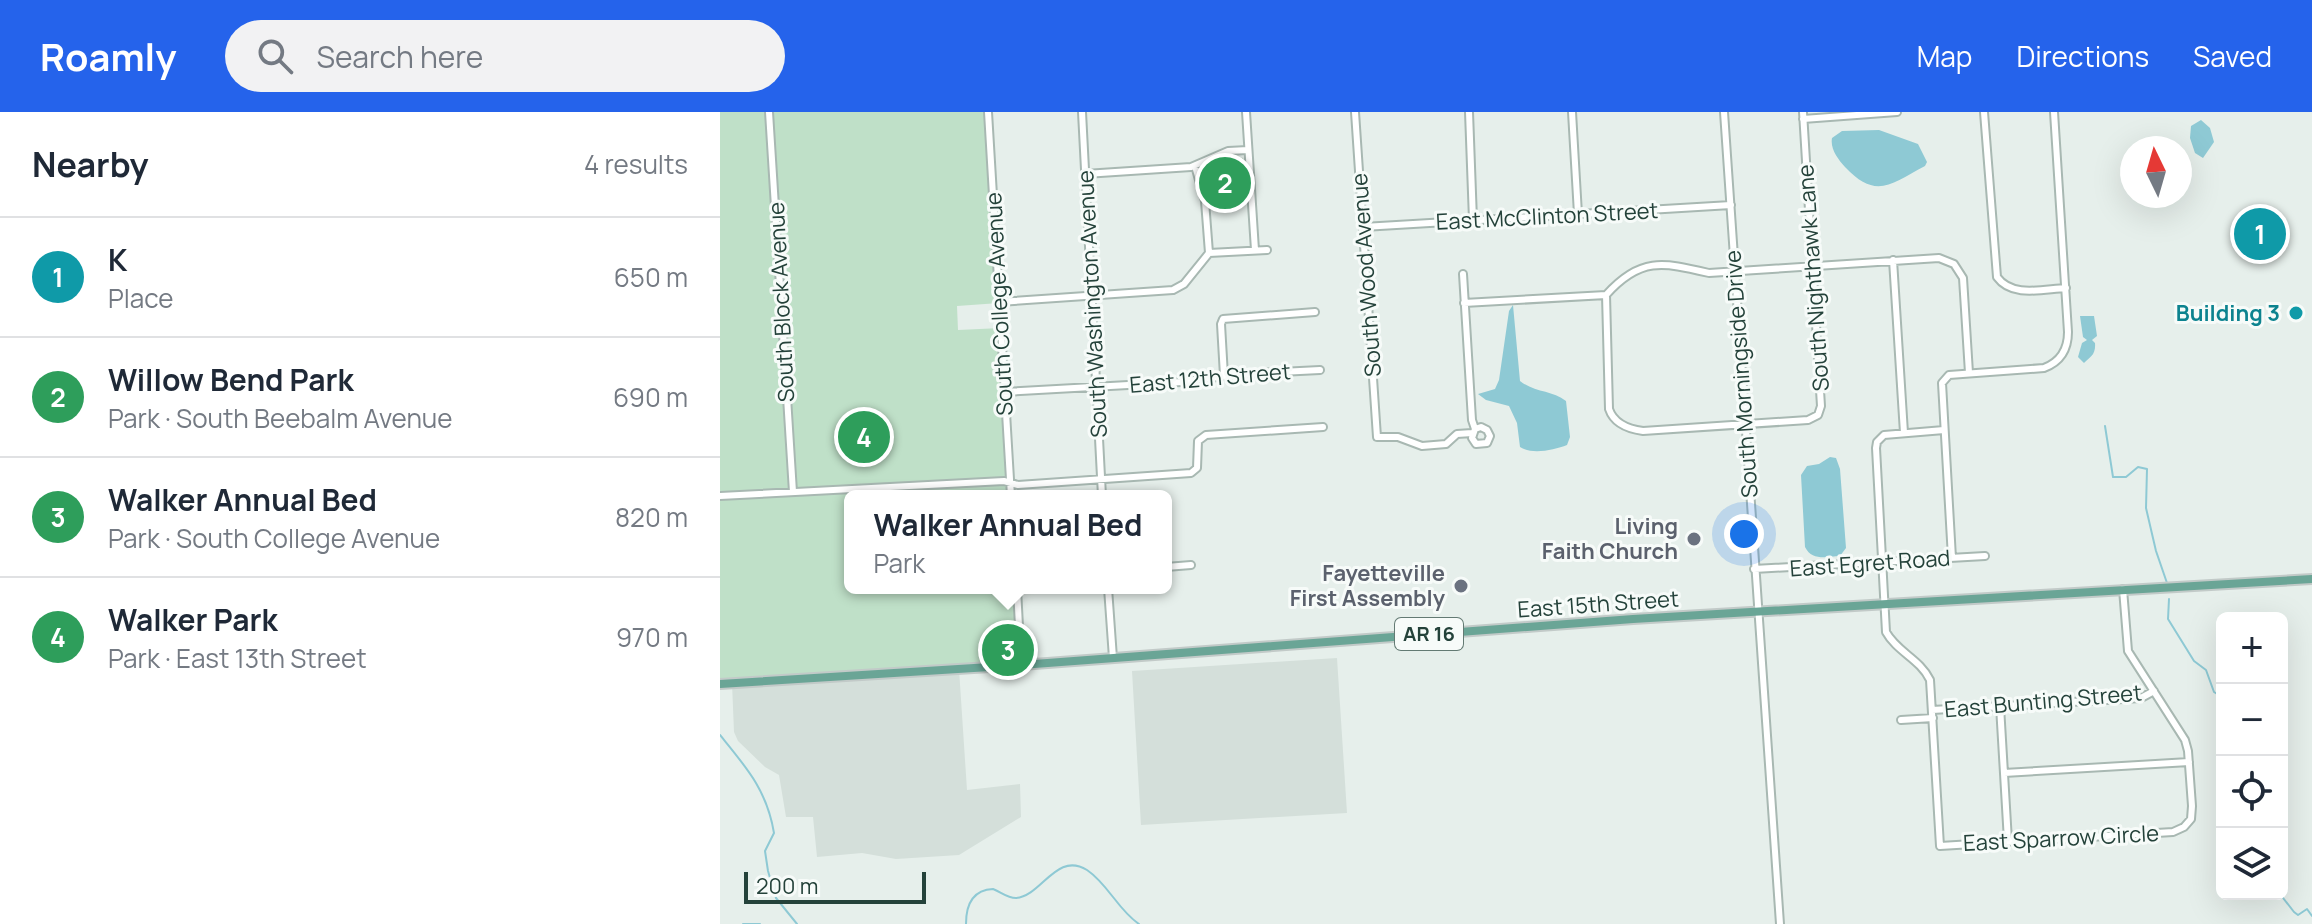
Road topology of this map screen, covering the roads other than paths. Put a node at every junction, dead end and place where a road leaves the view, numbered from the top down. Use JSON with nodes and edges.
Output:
{"nodes":[{"id":1,"x":769,"y":112,"type":"edge"},
{"id":2,"x":988,"y":112,"type":"edge"},
{"id":3,"x":1082,"y":112,"type":"edge"},
{"id":4,"x":1246,"y":112,"type":"edge"},
{"id":5,"x":1355,"y":112,"type":"edge"},
{"id":6,"x":1469,"y":112,"type":"edge"},
{"id":7,"x":1572,"y":112,"type":"edge"},
{"id":8,"x":1724,"y":112,"type":"edge"},
{"id":9,"x":1897,"y":112,"type":"edge"},
{"id":10,"x":1984,"y":112,"type":"edge"},
{"id":11,"x":2054,"y":112,"type":"edge"},
{"id":12,"x":1803,"y":116,"type":"edge"},
{"id":13,"x":1248,"y":150,"type":"junction"},
{"id":14,"x":1195,"y":166,"type":"junction"},
{"id":15,"x":1085,"y":174,"type":"junction"},
{"id":16,"x":1731,"y":205,"type":"junction"},
{"id":17,"x":1578,"y":214,"type":"junction"},
{"id":18,"x":1473,"y":220,"type":"junction"},
{"id":19,"x":1363,"y":227,"type":"junction"},
{"id":20,"x":1255,"y":250,"type":"junction"},
{"id":21,"x":1267,"y":250,"type":"dead end"},
{"id":22,"x":1209,"y":253,"type":"junction"},
{"id":23,"x":1893,"y":260,"type":"junction"},
{"id":24,"x":1813,"y":266,"type":"junction"},
{"id":25,"x":1734,"y":271,"type":"junction"},
{"id":26,"x":1463,"y":274,"type":"dead end"},
{"id":27,"x":2066,"y":288,"type":"junction"},
{"id":28,"x":1091,"y":295,"type":"junction"},
{"id":29,"x":1606,"y":295,"type":"junction"},
{"id":30,"x":999,"y":302,"type":"junction"},
{"id":31,"x":1464,"y":303,"type":"junction"},
{"id":32,"x":1315,"y":312,"type":"dead end"},
{"id":33,"x":1320,"y":370,"type":"dead end"},
{"id":34,"x":1969,"y":373,"type":"junction"},
{"id":35,"x":1224,"y":376,"type":"junction"},
{"id":36,"x":1096,"y":388,"type":"junction"},
{"id":37,"x":1004,"y":392,"type":"junction"},
{"id":38,"x":1744,"y":424,"type":"junction"},
{"id":39,"x":1323,"y":427,"type":"dead end"},
{"id":40,"x":1944,"y":430,"type":"junction"},
{"id":41,"x":1904,"y":433,"type":"junction"},
{"id":42,"x":1101,"y":479,"type":"junction"},
{"id":43,"x":1010,"y":483,"type":"junction"},
{"id":44,"x":1011,"y":490,"type":"edge"},
{"id":45,"x":1102,"y":490,"type":"edge"},
{"id":46,"x":793,"y":492,"type":"junction"},
{"id":47,"x":720,"y":496,"type":"edge"},
{"id":48,"x":1985,"y":556,"type":"dead end"},
{"id":49,"x":1952,"y":558,"type":"junction"},
{"id":50,"x":1883,"y":562,"type":"junction"},
{"id":51,"x":1191,"y":565,"type":"dead end"},
{"id":52,"x":1172,"y":567,"type":"edge"},
{"id":53,"x":1754,"y":569,"type":"junction"},
{"id":54,"x":2312,"y":579,"type":"edge"},
{"id":55,"x":2123,"y":589,"type":"junction"},
{"id":56,"x":1017,"y":594,"type":"edge"},
{"id":57,"x":1108,"y":594,"type":"edge"},
{"id":58,"x":1884,"y":604,"type":"junction"},
{"id":59,"x":1758,"y":611,"type":"junction"},
{"id":60,"x":1113,"y":658,"type":"junction"},
{"id":61,"x":1021,"y":665,"type":"junction"},
{"id":62,"x":720,"y":684,"type":"edge"},
{"id":63,"x":2154,"y":691,"type":"junction"},
{"id":64,"x":2000,"y":706,"type":"junction"},
{"id":65,"x":1932,"y":714,"type":"junction"},
{"id":66,"x":1901,"y":720,"type":"dead end"},
{"id":67,"x":2189,"y":762,"type":"junction"},
{"id":68,"x":2004,"y":773,"type":"junction"},
{"id":69,"x":2008,"y":841,"type":"junction"},
{"id":70,"x":1780,"y":924,"type":"edge"}],
"edges":[{"from":1,"to":46,"type":"street","name":"South Block Avenue"},
{"from":2,"to":30,"type":"street","name":"South College Avenue"},
{"from":3,"to":15,"type":"street","name":"South Washington Avenue"},
{"from":4,"to":13,"type":"street"},
{"from":5,"to":19,"type":"street","name":"South Wood Avenue"},
{"from":6,"to":18,"type":"street"},
{"from":7,"to":17,"type":"street"},
{"from":8,"to":16,"type":"street","name":"South Morningside Drive"},
{"from":9,"to":12,"type":"street"},
{"from":10,"to":27,"type":"street"},
{"from":11,"to":27,"type":"street"},
{"from":12,"to":24,"type":"street","name":"South Nighthawk Lane"},
{"from":13,"to":14,"type":"street"},
{"from":13,"to":20,"type":"street"},
{"from":14,"to":15,"type":"street"},
{"from":14,"to":22,"type":"street"},
{"from":15,"to":28,"type":"street","name":"South Washington Avenue"},
{"from":16,"to":17,"type":"street","name":"East McClinton Street"},
{"from":16,"to":25,"type":"street","name":"South Morningside Drive"},
{"from":17,"to":18,"type":"street","name":"East McClinton Street"},
{"from":18,"to":19,"type":"street","name":"East McClinton Street"},
{"from":19,"to":31,"type":"street","name":"South Wood Avenue"},
{"from":20,"to":21,"type":"street"},
{"from":20,"to":22,"type":"street"},
{"from":22,"to":28,"type":"street"},
{"from":23,"to":24,"type":"street"},
{"from":23,"to":34,"type":"street"},
{"from":23,"to":41,"type":"street"},
{"from":24,"to":25,"type":"street"},
{"from":24,"to":38,"type":"street","name":"South Nighthawk Lane"},
{"from":25,"to":29,"type":"street"},
{"from":25,"to":38,"type":"street","name":"South Morningside Drive"},
{"from":26,"to":31,"type":"street"},
{"from":27,"to":34,"type":"street"},
{"from":28,"to":30,"type":"street"},
{"from":28,"to":36,"type":"street","name":"South Washington Avenue"},
{"from":29,"to":31,"type":"street"},
{"from":29,"to":38,"type":"street"},
{"from":30,"to":37,"type":"street","name":"South College Avenue"},
{"from":32,"to":35,"type":"street"},
{"from":33,"to":35,"type":"street","name":"East 12th Street"},
{"from":34,"to":40,"type":"street"},
{"from":35,"to":36,"type":"street","name":"East 12th Street"},
{"from":36,"to":37,"type":"street","name":"East 12th Street"},
{"from":36,"to":42,"type":"street","name":"South Washington Avenue"},
{"from":37,"to":43,"type":"street","name":"South College Avenue"},
{"from":38,"to":53,"type":"street","name":"South Morningside Drive"},
{"from":39,"to":42,"type":"street"},
{"from":40,"to":41,"type":"street"},
{"from":40,"to":49,"type":"street"},
{"from":41,"to":50,"type":"street","name":"East Sparrow Circle"},
{"from":42,"to":43,"type":"street"},
{"from":42,"to":45,"type":"street","name":"South Washington Avenue"},
{"from":43,"to":44,"type":"street","name":"South College Avenue"},
{"from":43,"to":46,"type":"street"},
{"from":46,"to":47,"type":"street"},
{"from":48,"to":49,"type":"street","name":"East Egret Road"},
{"from":49,"to":50,"type":"street","name":"East Egret Road"},
{"from":50,"to":53,"type":"street","name":"East Egret Road"},
{"from":50,"to":58,"type":"street","name":"East Sparrow Circle"},
{"from":51,"to":52,"type":"street"},
{"from":53,"to":59,"type":"street","name":"South Morningside Drive"},
{"from":54,"to":55,"type":"main road","name":"East 15th Street","number":"AR 16"},
{"from":55,"to":58,"type":"main road","name":"East 15th Street","number":"AR 16"},
{"from":55,"to":63,"type":"street","name":"East Sparrow Circle"},
{"from":56,"to":61,"type":"street"},
{"from":57,"to":60,"type":"street"},
{"from":58,"to":59,"type":"main road","name":"East 15th Street","number":"AR 16"},
{"from":58,"to":65,"type":"street","name":"East Sparrow Circle"},
{"from":59,"to":60,"type":"main road","name":"East 15th Street","number":"AR 16"},
{"from":59,"to":70,"type":"street","name":"South Morningside Drive"},
{"from":60,"to":61,"type":"main road","name":"East 15th Street","number":"AR 16"},
{"from":61,"to":62,"type":"main road","name":"East 15th Street","number":"AR 16"},
{"from":63,"to":64,"type":"street","name":"East Bunting Street"},
{"from":63,"to":67,"type":"street","name":"East Sparrow Circle"},
{"from":64,"to":65,"type":"street","name":"East Bunting Street"},
{"from":64,"to":68,"type":"street"},
{"from":65,"to":66,"type":"street","name":"East Bunting Street"},
{"from":65,"to":69,"type":"street","name":"East Sparrow Circle"},
{"from":67,"to":68,"type":"street"},
{"from":67,"to":69,"type":"street","name":"East Sparrow Circle"},
{"from":68,"to":69,"type":"street"}]}
